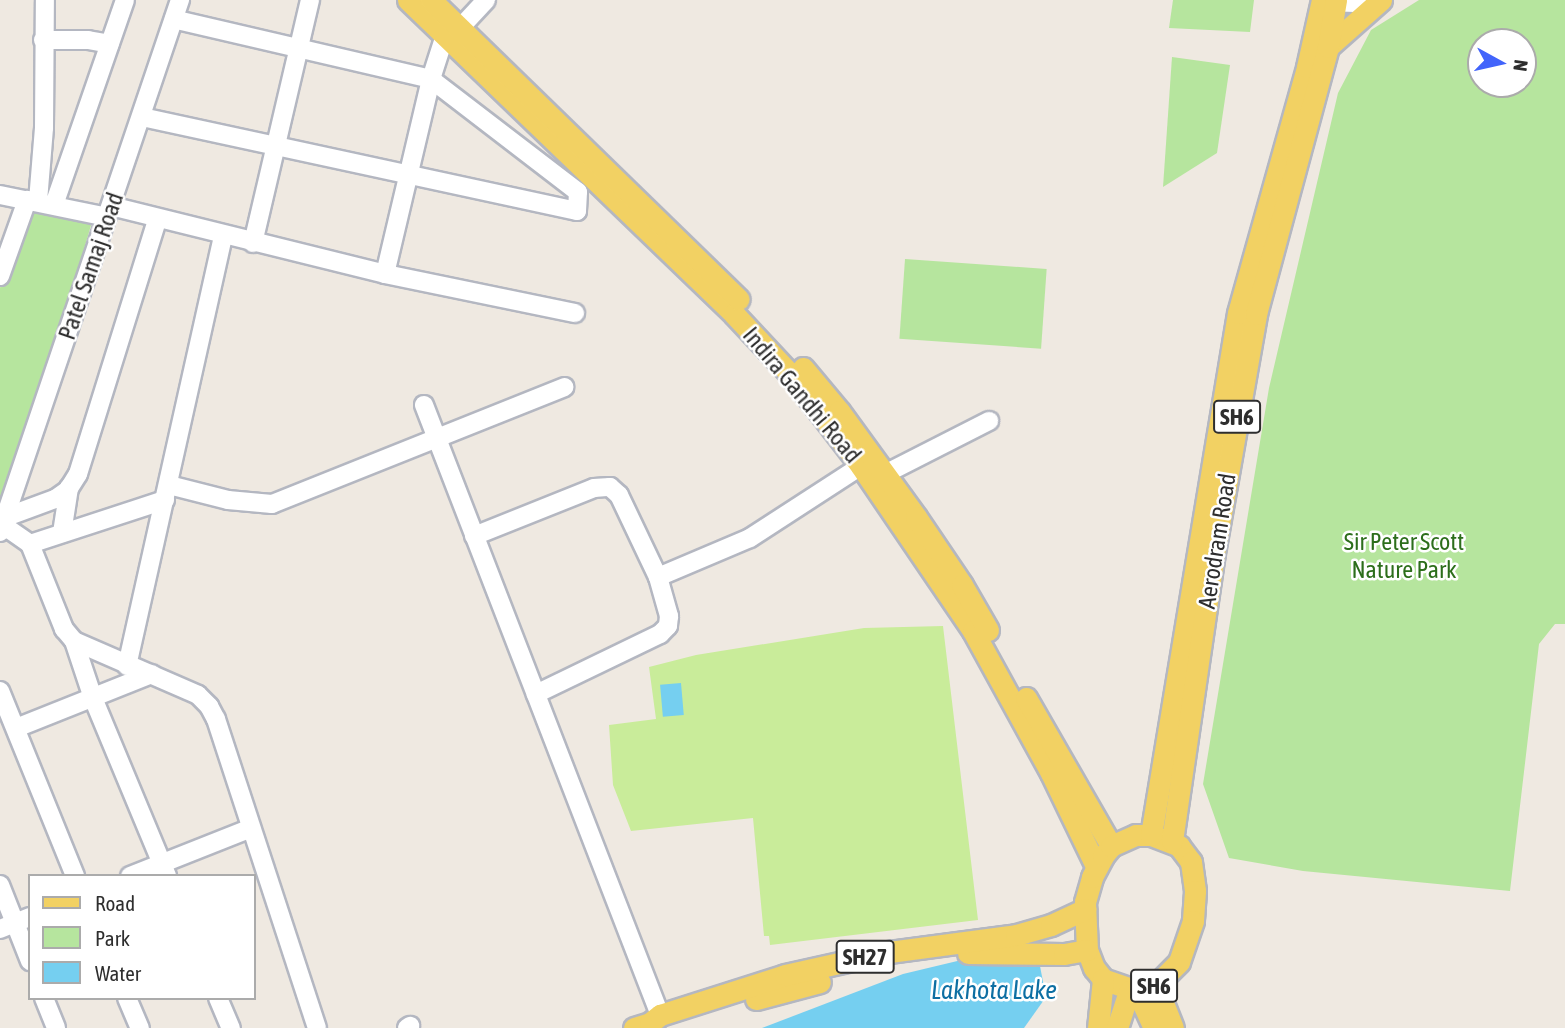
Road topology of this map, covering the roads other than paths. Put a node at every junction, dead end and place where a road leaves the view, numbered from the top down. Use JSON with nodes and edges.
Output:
{"nodes":[{"id":1,"x":45,"y":0,"type":"edge"},
{"id":2,"x":125,"y":0,"type":"edge"},
{"id":3,"x":180,"y":0,"type":"edge"},
{"id":4,"x":310,"y":0,"type":"edge"},
{"id":5,"x":408,"y":0,"type":"edge"},
{"id":6,"x":431,"y":0,"type":"edge"},
{"id":7,"x":486,"y":0,"type":"edge"},
{"id":8,"x":1369,"y":0,"type":"edge"},
{"id":9,"x":1381,"y":0,"type":"edge"},
{"id":10,"x":1329,"y":1,"type":"edge"},
{"id":11,"x":174,"y":19,"type":"junction"},
{"id":12,"x":452,"y":32,"type":"junction"},
{"id":13,"x":43,"y":40,"type":"junction"},
{"id":14,"x":110,"y":44,"type":"junction"},
{"id":15,"x":1328,"y":47,"type":"junction"},
{"id":16,"x":298,"y":49,"type":"junction"},
{"id":17,"x":430,"y":79,"type":"junction"},
{"id":18,"x":142,"y":117,"type":"junction"},
{"id":19,"x":277,"y":146,"type":"junction"},
{"id":20,"x":408,"y":175,"type":"junction"},
{"id":21,"x":0,"y":195,"type":"edge"},
{"id":22,"x":40,"y":202,"type":"junction"},
{"id":23,"x":109,"y":211,"type":"junction"},
{"id":24,"x":157,"y":220,"type":"junction"},
{"id":25,"x":223,"y":236,"type":"junction"},
{"id":26,"x":253,"y":243,"type":"junction"},
{"id":27,"x":385,"y":274,"type":"junction"},
{"id":28,"x":0,"y":276,"type":"edge"},
{"id":29,"x":575,"y":313,"type":"dead end"},
{"id":30,"x":565,"y":387,"type":"dead end"},
{"id":31,"x":424,"y":405,"type":"dead end"},
{"id":32,"x":989,"y":421,"type":"dead end"},
{"id":33,"x":437,"y":439,"type":"junction"},
{"id":34,"x":861,"y":466,"type":"junction"},
{"id":35,"x":885,"y":474,"type":"junction"},
{"id":36,"x":69,"y":488,"type":"junction"},
{"id":37,"x":167,"y":492,"type":"junction"},
{"id":38,"x":2,"y":524,"type":"edge"},
{"id":39,"x":62,"y":533,"type":"junction"},
{"id":40,"x":474,"y":536,"type":"junction"},
{"id":41,"x":30,"y":544,"type":"junction"},
{"id":42,"x":658,"y":577,"type":"junction"},
{"id":43,"x":74,"y":640,"type":"junction"},
{"id":44,"x":127,"y":666,"type":"junction"},
{"id":45,"x":152,"y":674,"type":"junction"},
{"id":46,"x":0,"y":691,"type":"edge"},
{"id":47,"x":536,"y":694,"type":"junction"},
{"id":48,"x":93,"y":698,"type":"junction"},
{"id":49,"x":16,"y":728,"type":"junction"},
{"id":50,"x":251,"y":828,"type":"junction"},
{"id":51,"x":1151,"y":835,"type":"junction"},
{"id":52,"x":1172,"y":841,"type":"junction"},
{"id":53,"x":1111,"y":846,"type":"junction"},
{"id":54,"x":1097,"y":866,"type":"junction"},
{"id":55,"x":164,"y":870,"type":"edge"},
{"id":56,"x":74,"y":874,"type":"edge"},
{"id":57,"x":141,"y":874,"type":"edge"},
{"id":58,"x":0,"y":885,"type":"edge"},
{"id":59,"x":1085,"y":909,"type":"junction"},
{"id":60,"x":15,"y":923,"type":"edge"},
{"id":61,"x":1087,"y":950,"type":"junction"},
{"id":62,"x":28,"y":956,"type":"edge"},
{"id":63,"x":1103,"y":979,"type":"junction"},
{"id":64,"x":1141,"y":989,"type":"junction"},
{"id":65,"x":45,"y":1000,"type":"edge"},
{"id":66,"x":128,"y":1000,"type":"edge"},
{"id":67,"x":219,"y":1000,"type":"edge"},
{"id":68,"x":648,"y":1022,"type":"edge"},
{"id":69,"x":56,"y":1028,"type":"edge"},
{"id":70,"x":140,"y":1028,"type":"edge"},
{"id":71,"x":231,"y":1028,"type":"edge"},
{"id":72,"x":317,"y":1028,"type":"edge"},
{"id":73,"x":1098,"y":1028,"type":"edge"},
{"id":74,"x":1116,"y":1028,"type":"edge"},
{"id":75,"x":1154,"y":1028,"type":"edge"},
{"id":76,"x":1173,"y":1028,"type":"edge"}],
"edges":[{"from":1,"to":13,"type":"street"},
{"from":2,"to":14,"type":"street"},
{"from":3,"to":11,"type":"street","name":"Patel Samaj Road"},
{"from":4,"to":16,"type":"street"},
{"from":5,"to":12,"type":"main road","name":"Indira Gandhi Road"},
{"from":6,"to":12,"type":"main road","name":"Indira Gandhi Road"},
{"from":7,"to":12,"type":"street"},
{"from":8,"to":10,"type":"street"},
{"from":9,"to":15,"type":"main road"},
{"from":10,"to":15,"type":"main road","name":"Aerodram Road","number":"SH6"},
{"from":10,"to":51,"type":"main road","name":"Aerodram Road","number":"SH6"},
{"from":11,"to":16,"type":"street"},
{"from":11,"to":18,"type":"street","name":"Patel Samaj Road"},
{"from":12,"to":17,"type":"street"},
{"from":12,"to":34,"type":"main road","name":"Indira Gandhi Road"},
{"from":12,"to":35,"type":"main road","name":"Indira Gandhi Road"},
{"from":13,"to":14,"type":"street"},
{"from":13,"to":22,"type":"street"},
{"from":14,"to":22,"type":"street"},
{"from":15,"to":52,"type":"main road","name":"Aerodram Road","number":"SH6"},
{"from":16,"to":17,"type":"street"},
{"from":16,"to":19,"type":"street"},
{"from":17,"to":20,"type":"street"},
{"from":17,"to":20,"type":"street"},
{"from":18,"to":19,"type":"street"},
{"from":18,"to":23,"type":"street","name":"Patel Samaj Road"},
{"from":19,"to":20,"type":"street"},
{"from":19,"to":26,"type":"street"},
{"from":20,"to":27,"type":"street"},
{"from":21,"to":22,"type":"street"},
{"from":22,"to":23,"type":"street"},
{"from":22,"to":28,"type":"street"},
{"from":23,"to":24,"type":"street"},
{"from":23,"to":38,"type":"street","name":"Patel Samaj Road"},
{"from":24,"to":25,"type":"street"},
{"from":24,"to":36,"type":"street"},
{"from":25,"to":26,"type":"street"},
{"from":25,"to":37,"type":"street"},
{"from":26,"to":27,"type":"street"},
{"from":27,"to":29,"type":"street"},
{"from":30,"to":33,"type":"street"},
{"from":31,"to":33,"type":"street"},
{"from":32,"to":35,"type":"street"},
{"from":33,"to":37,"type":"street"},
{"from":33,"to":40,"type":"street"},
{"from":34,"to":42,"type":"street"},
{"from":34,"to":54,"type":"main road","name":"Indira Gandhi Road"},
{"from":35,"to":53,"type":"main road","name":"Indira Gandhi Road"},
{"from":36,"to":38,"type":"street"},
{"from":36,"to":39,"type":"street"},
{"from":37,"to":39,"type":"street"},
{"from":37,"to":44,"type":"street"},
{"from":38,"to":41,"type":"street"},
{"from":39,"to":41,"type":"street"},
{"from":40,"to":42,"type":"street"},
{"from":40,"to":47,"type":"street"},
{"from":41,"to":43,"type":"street"},
{"from":42,"to":47,"type":"street"},
{"from":43,"to":44,"type":"street"},
{"from":43,"to":48,"type":"street"},
{"from":44,"to":45,"type":"street"},
{"from":45,"to":48,"type":"street"},
{"from":45,"to":50,"type":"street"},
{"from":46,"to":49,"type":"street"},
{"from":47,"to":68,"type":"street"},
{"from":48,"to":49,"type":"street"},
{"from":48,"to":55,"type":"street"},
{"from":49,"to":56,"type":"street"},
{"from":50,"to":55,"type":"street"},
{"from":50,"to":72,"type":"street"},
{"from":51,"to":52,"type":"main road"},
{"from":51,"to":53,"type":"main road"},
{"from":52,"to":64,"type":"main road","number":"SH6"},
{"from":53,"to":54,"type":"main road","number":"SH6"},
{"from":54,"to":59,"type":"main road","number":"SH6"},
{"from":55,"to":57,"type":"street"},
{"from":58,"to":60,"type":"street"},
{"from":59,"to":61,"type":"main road","number":"SH6"},
{"from":59,"to":68,"type":"main road","number":"SH27"},
{"from":60,"to":62,"type":"street"},
{"from":61,"to":63,"type":"main road","number":"SH6"},
{"from":61,"to":68,"type":"main road","number":"SH27"},
{"from":63,"to":64,"type":"main road","number":"SH6"},
{"from":63,"to":73,"type":"main road"},
{"from":64,"to":74,"type":"main road"},
{"from":64,"to":75,"type":"main road","number":"SH6"},
{"from":64,"to":76,"type":"main road","number":"SH6"},
{"from":65,"to":69,"type":"street"},
{"from":66,"to":70,"type":"street"},
{"from":67,"to":71,"type":"street"}]}
